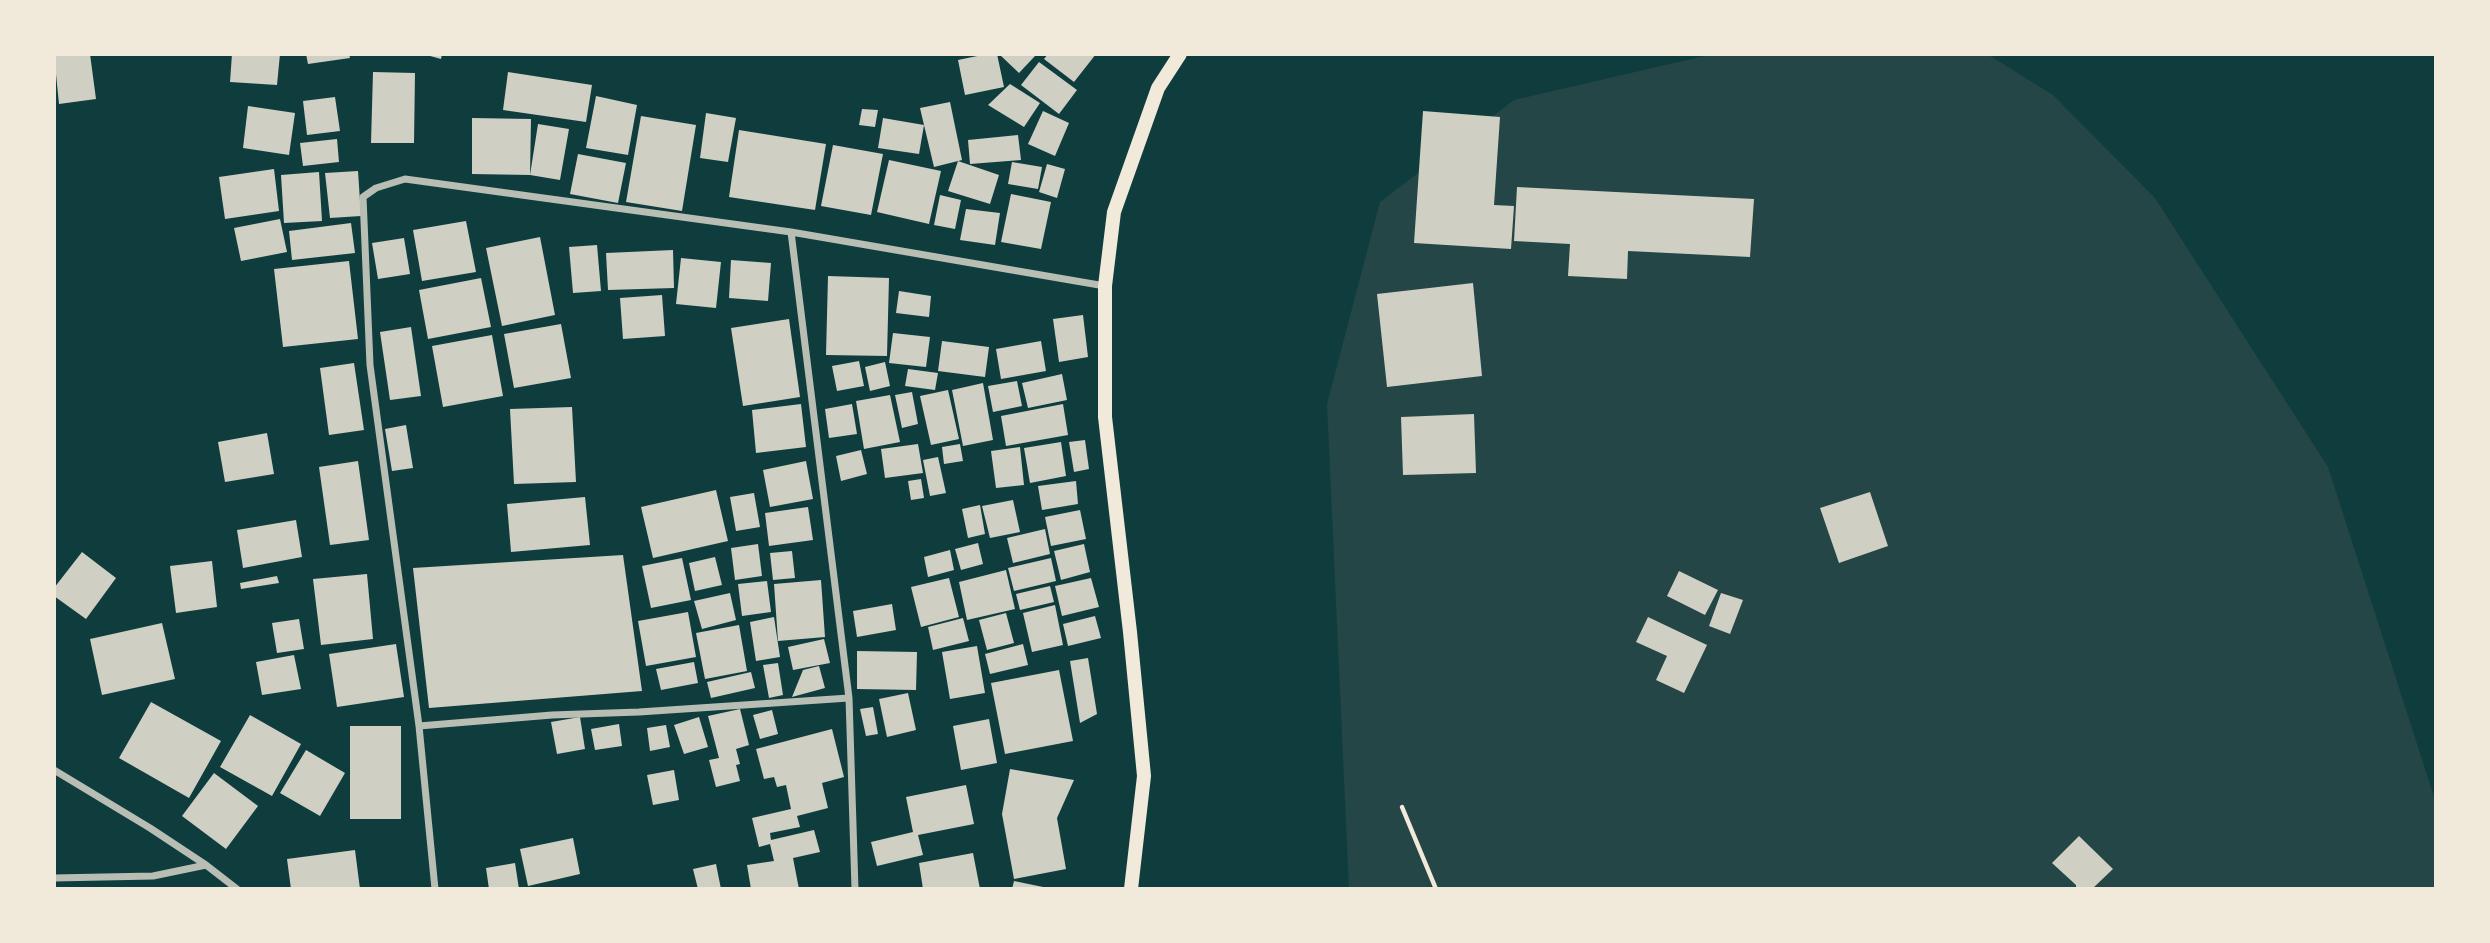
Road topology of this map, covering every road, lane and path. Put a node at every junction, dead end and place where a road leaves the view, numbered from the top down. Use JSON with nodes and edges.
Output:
{"nodes":[{"id":1,"x":1180,"y":54,"type":"edge"},
{"id":2,"x":791,"y":232,"type":"junction"},
{"id":3,"x":1105,"y":286,"type":"junction"},
{"id":4,"x":849,"y":698,"type":"junction"},
{"id":5,"x":419,"y":726,"type":"junction"},
{"id":6,"x":54,"y":770,"type":"edge"},
{"id":7,"x":1402,"y":807,"type":"dead end"},
{"id":8,"x":206,"y":865,"type":"junction"},
{"id":9,"x":54,"y":878,"type":"edge"},
{"id":10,"x":237,"y":889,"type":"edge"},
{"id":11,"x":435,"y":889,"type":"edge"},
{"id":12,"x":855,"y":889,"type":"edge"},
{"id":13,"x":1130,"y":889,"type":"edge"},
{"id":14,"x":1436,"y":889,"type":"edge"}],
"edges":[{"from":1,"to":3,"type":"main road"},
{"from":2,"to":3,"type":"street"},
{"from":2,"to":4,"type":"street"},
{"from":2,"to":5,"type":"street"},
{"from":3,"to":13,"type":"main road"},
{"from":4,"to":5,"type":"street"},
{"from":4,"to":12,"type":"street"},
{"from":5,"to":11,"type":"street"},
{"from":6,"to":8,"type":"street"},
{"from":7,"to":14,"type":"path"},
{"from":8,"to":9,"type":"street"},
{"from":8,"to":10,"type":"street"}]}
